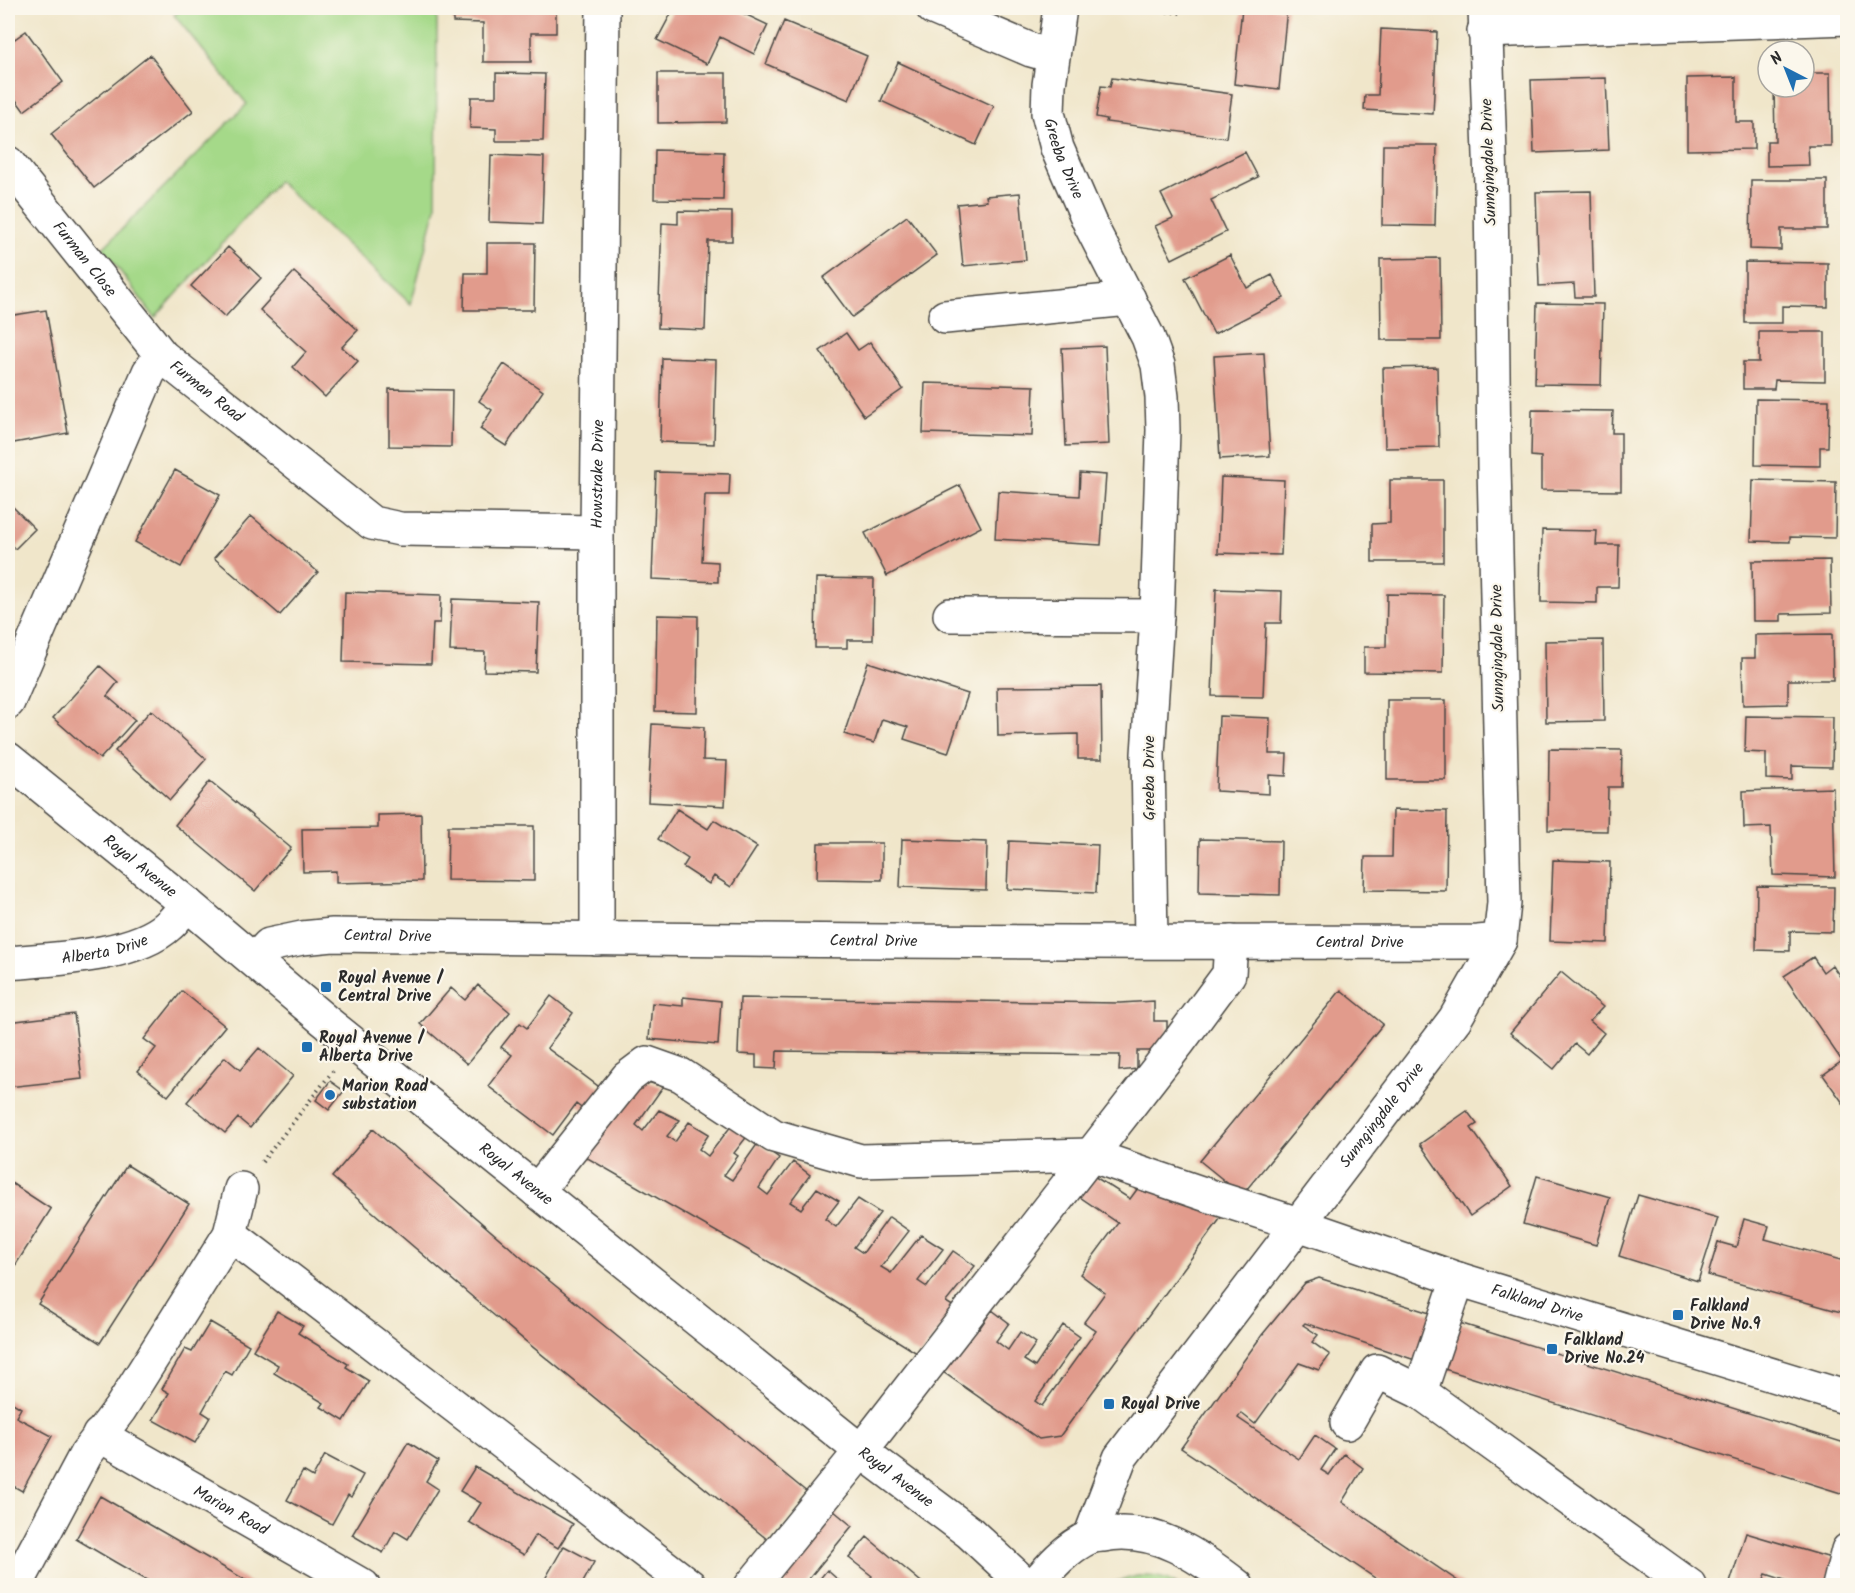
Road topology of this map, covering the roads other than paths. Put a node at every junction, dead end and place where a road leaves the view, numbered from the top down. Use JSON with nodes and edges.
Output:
{"nodes":[{"id":1,"x":603,"y":8,"type":"edge"},
{"id":2,"x":933,"y":8,"type":"edge"},
{"id":3,"x":1060,"y":8,"type":"edge"},
{"id":4,"x":1848,"y":18,"type":"edge"},
{"id":5,"x":1485,"y":19,"type":"edge"},
{"id":6,"x":1052,"y":56,"type":"junction"},
{"id":7,"x":8,"y":163,"type":"edge"},
{"id":8,"x":1129,"y":299,"type":"junction"},
{"id":9,"x":945,"y":317,"type":"dead end"},
{"id":10,"x":162,"y":356,"type":"junction"},
{"id":11,"x":597,"y":532,"type":"junction"},
{"id":12,"x":950,"y":615,"type":"dead end"},
{"id":13,"x":1157,"y":616,"type":"junction"},
{"id":14,"x":8,"y":702,"type":"edge"},
{"id":15,"x":8,"y":759,"type":"edge"},
{"id":16,"x":187,"y":904,"type":"junction"},
{"id":17,"x":597,"y":939,"type":"junction"},
{"id":18,"x":1500,"y":940,"type":"junction"},
{"id":19,"x":1151,"y":941,"type":"junction"},
{"id":20,"x":1231,"y":942,"type":"junction"},
{"id":21,"x":255,"y":960,"type":"junction"},
{"id":22,"x":8,"y":963,"type":"edge"},
{"id":23,"x":1090,"y":1155,"type":"junction"},
{"id":24,"x":241,"y":1189,"type":"road end"},
{"id":25,"x":537,"y":1191,"type":"junction"},
{"id":26,"x":1298,"y":1224,"type":"junction"},
{"id":27,"x":230,"y":1234,"type":"junction"},
{"id":28,"x":1458,"y":1279,"type":"junction"},
{"id":29,"x":1420,"y":1392,"type":"junction"},
{"id":30,"x":1848,"y":1398,"type":"edge"},
{"id":31,"x":1347,"y":1423,"type":"dead end"},
{"id":32,"x":99,"y":1435,"type":"junction"},
{"id":33,"x":861,"y":1451,"type":"junction"},
{"id":34,"x":1090,"y":1537,"type":"junction"},
{"id":35,"x":1848,"y":1550,"type":"edge"},
{"id":36,"x":20,"y":1578,"type":"edge"},
{"id":37,"x":363,"y":1586,"type":"edge"},
{"id":38,"x":690,"y":1586,"type":"edge"},
{"id":39,"x":751,"y":1586,"type":"edge"},
{"id":40,"x":1027,"y":1586,"type":"edge"},
{"id":41,"x":1034,"y":1586,"type":"edge"},
{"id":42,"x":1237,"y":1586,"type":"edge"},
{"id":43,"x":1690,"y":1586,"type":"edge"},
{"id":44,"x":1839,"y":1586,"type":"edge"}],
"edges":[{"from":1,"to":11,"type":"street","name":"Howstrake Drive"},
{"from":2,"to":6,"type":"street"},
{"from":3,"to":6,"type":"street","name":"Greeba Drive"},
{"from":4,"to":5,"type":"street"},
{"from":5,"to":18,"type":"street","name":"Sunngingdale Drive"},
{"from":6,"to":8,"type":"street","name":"Greeba Drive"},
{"from":7,"to":10,"type":"street","name":"Furman Close"},
{"from":8,"to":9,"type":"street"},
{"from":8,"to":13,"type":"street","name":"Greeba Drive"},
{"from":10,"to":11,"type":"street","name":"Furman Road"},
{"from":10,"to":14,"type":"street","name":"Furman Road"},
{"from":11,"to":17,"type":"street","name":"Howstrake Drive"},
{"from":12,"to":13,"type":"street"},
{"from":13,"to":19,"type":"street","name":"Greeba Drive"},
{"from":15,"to":16,"type":"street","name":"Royal Avenue"},
{"from":16,"to":21,"type":"street","name":"Royal Avenue"},
{"from":16,"to":22,"type":"street","name":"Alberta Drive"},
{"from":17,"to":19,"type":"street","name":"Central Drive"},
{"from":17,"to":21,"type":"street","name":"Central Drive"},
{"from":18,"to":20,"type":"street","name":"Central Drive"},
{"from":18,"to":26,"type":"street","name":"Sunngingdale Drive"},
{"from":19,"to":20,"type":"street","name":"Central Drive"},
{"from":20,"to":23,"type":"street"},
{"from":21,"to":25,"type":"street","name":"Royal Avenue"},
{"from":23,"to":25,"type":"street"},
{"from":23,"to":26,"type":"street","name":"Falkland Drive"},
{"from":23,"to":33,"type":"street"},
{"from":24,"to":27,"type":"street"},
{"from":25,"to":33,"type":"street","name":"Royal Avenue"},
{"from":26,"to":28,"type":"street","name":"Falkland Drive"},
{"from":26,"to":34,"type":"street"},
{"from":27,"to":32,"type":"street"},
{"from":27,"to":38,"type":"street"},
{"from":28,"to":29,"type":"street"},
{"from":28,"to":30,"type":"street","name":"Falkland Drive"},
{"from":29,"to":31,"type":"street"},
{"from":29,"to":43,"type":"street"},
{"from":32,"to":36,"type":"street"},
{"from":32,"to":37,"type":"street","name":"Marion Road"},
{"from":33,"to":39,"type":"street"},
{"from":33,"to":40,"type":"street","name":"Royal Avenue"},
{"from":34,"to":41,"type":"street"},
{"from":34,"to":42,"type":"street"},
{"from":35,"to":44,"type":"street"}]}
